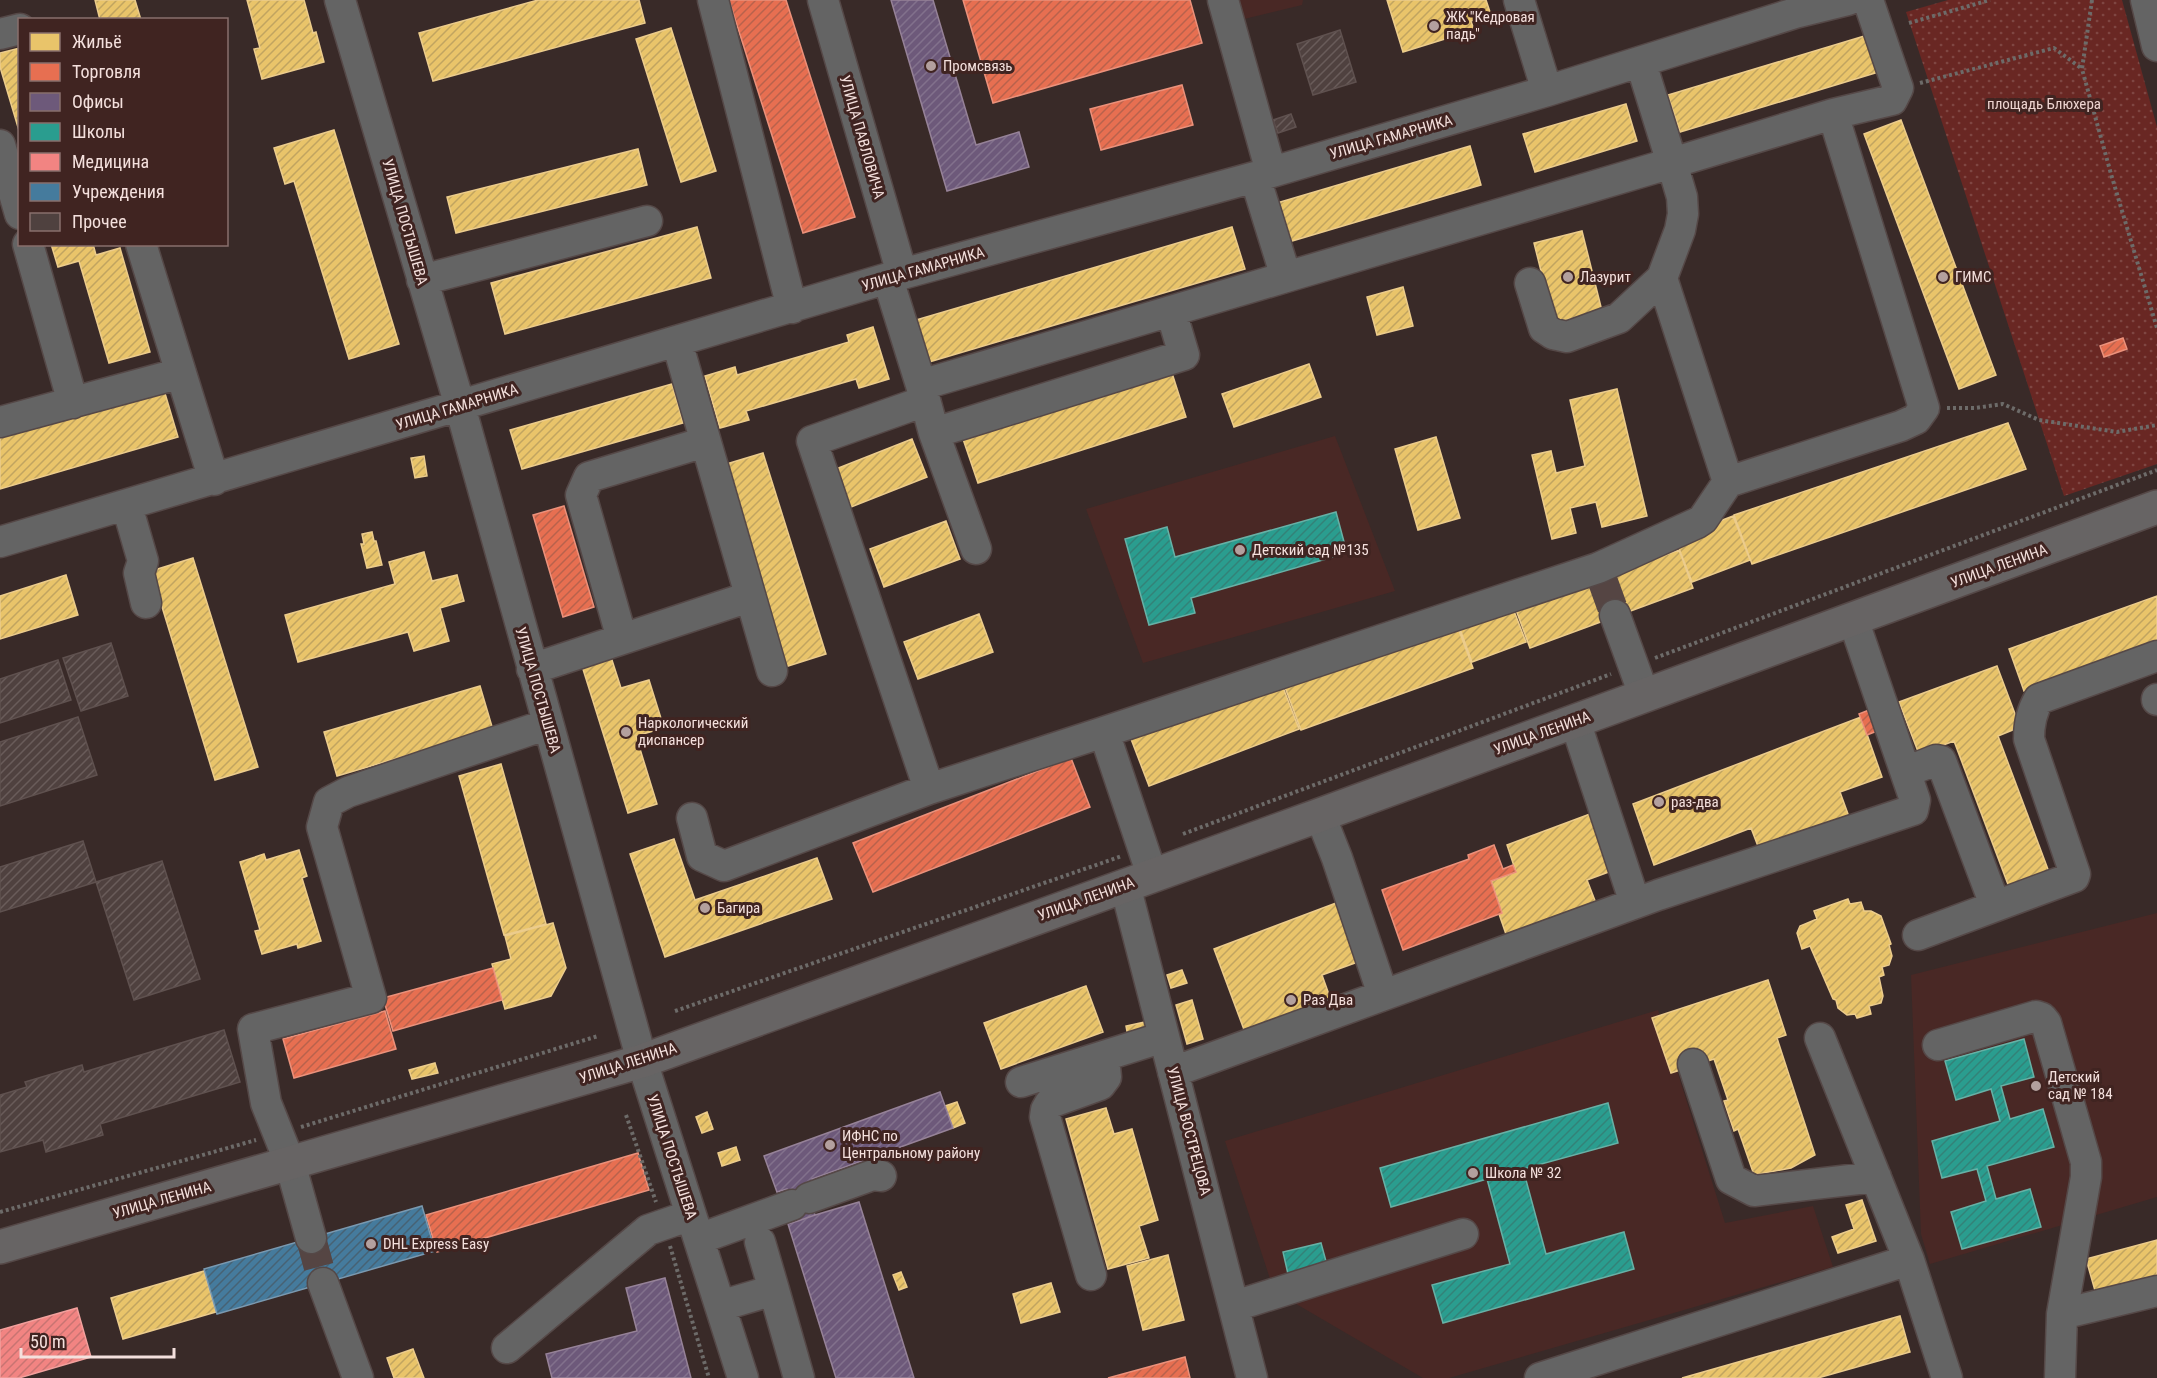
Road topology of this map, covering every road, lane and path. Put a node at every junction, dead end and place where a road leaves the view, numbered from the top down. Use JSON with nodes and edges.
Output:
{"nodes":[{"id":1,"x":340,"y":0,"type":"edge"},
{"id":2,"x":713,"y":0,"type":"edge"},
{"id":3,"x":823,"y":0,"type":"edge"},
{"id":4,"x":1223,"y":0,"type":"edge"},
{"id":5,"x":1519,"y":0,"type":"edge"},
{"id":6,"x":1848,"y":0,"type":"edge"},
{"id":7,"x":1868,"y":0,"type":"edge"},
{"id":8,"x":1990,"y":0,"type":"edge"},
{"id":9,"x":2092,"y":0,"type":"edge"},
{"id":10,"x":2146,"y":0,"type":"edge"},
{"id":11,"x":1793,"y":7,"type":"edge"},
{"id":12,"x":1909,"y":23,"type":"dead end"},
{"id":13,"x":18,"y":30,"type":"edge"},
{"id":14,"x":0,"y":34,"type":"edge"},
{"id":15,"x":2156,"y":38,"type":"edge"},
{"id":16,"x":1641,"y":63,"type":"junction"},
{"id":17,"x":2082,"y":69,"type":"junction"},
{"id":18,"x":1898,"y":88,"type":"junction"},
{"id":19,"x":1547,"y":91,"type":"junction"},
{"id":20,"x":1833,"y":114,"type":"junction"},
{"id":21,"x":0,"y":146,"type":"edge"},
{"id":22,"x":1672,"y":163,"type":"junction"},
{"id":23,"x":1263,"y":174,"type":"junction"},
{"id":24,"x":18,"y":207,"type":"edge"},
{"id":25,"x":647,"y":221,"type":"dead end"},
{"id":26,"x":29,"y":246,"type":"edge"},
{"id":27,"x":142,"y":246,"type":"edge"},
{"id":28,"x":895,"y":277,"type":"junction"},
{"id":29,"x":1286,"y":277,"type":"junction"},
{"id":30,"x":1662,"y":278,"type":"junction"},
{"id":31,"x":422,"y":280,"type":"junction"},
{"id":32,"x":1530,"y":283,"type":"dead end"},
{"id":33,"x":792,"y":308,"type":"junction"},
{"id":34,"x":1171,"y":310,"type":"junction"},
{"id":35,"x":2157,"y":328,"type":"edge"},
{"id":36,"x":677,"y":342,"type":"junction"},
{"id":37,"x":182,"y":373,"type":"junction"},
{"id":38,"x":923,"y":393,"type":"junction"},
{"id":39,"x":73,"y":403,"type":"junction"},
{"id":40,"x":460,"y":406,"type":"junction"},
{"id":41,"x":1924,"y":408,"type":"junction"},
{"id":42,"x":0,"y":422,"type":"edge"},
{"id":43,"x":2157,"y":425,"type":"edge"},
{"id":44,"x":934,"y":433,"type":"junction"},
{"id":45,"x":705,"y":441,"type":"junction"},
{"id":46,"x":2157,"y":470,"type":"edge"},
{"id":47,"x":214,"y":480,"type":"junction"},
{"id":48,"x":1728,"y":482,"type":"junction"},
{"id":49,"x":127,"y":506,"type":"junction"},
{"id":50,"x":2157,"y":507,"type":"edge"},
{"id":51,"x":0,"y":542,"type":"edge"},
{"id":52,"x":976,"y":549,"type":"dead end"},
{"id":53,"x":749,"y":597,"type":"junction"},
{"id":54,"x":146,"y":603,"type":"dead end"},
{"id":55,"x":1615,"y":615,"type":"tunnel mouth"},
{"id":56,"x":1853,"y":619,"type":"junction"},
{"id":57,"x":622,"y":639,"type":"junction"},
{"id":58,"x":2157,"y":656,"type":"edge"},
{"id":59,"x":532,"y":669,"type":"junction"},
{"id":60,"x":772,"y":671,"type":"dead end"},
{"id":61,"x":1639,"y":680,"type":"junction"},
{"id":62,"x":1575,"y":721,"type":"junction"},
{"id":63,"x":548,"y":724,"type":"junction"},
{"id":64,"x":1104,"y":732,"type":"junction"},
{"id":65,"x":1906,"y":772,"type":"junction"},
{"id":66,"x":929,"y":789,"type":"junction"},
{"id":67,"x":1320,"y":815,"type":"junction"},
{"id":68,"x":692,"y":818,"type":"dead end"},
{"id":69,"x":1180,"y":836,"type":"dead end"},
{"id":70,"x":1140,"y":870,"type":"junction"},
{"id":71,"x":1635,"y":903,"type":"junction"},
{"id":72,"x":1995,"y":905,"type":"junction"},
{"id":73,"x":1918,"y":934,"type":"dead end"},
{"id":74,"x":1383,"y":995,"type":"junction"},
{"id":75,"x":675,"y":1011,"type":"dead end"},
{"id":76,"x":1164,"y":1037,"type":"junction"},
{"id":77,"x":1820,"y":1038,"type":"dead end"},
{"id":78,"x":1938,"y":1045,"type":"dead end"},
{"id":79,"x":1104,"y":1057,"type":"junction"},
{"id":80,"x":642,"y":1061,"type":"junction"},
{"id":81,"x":1693,"y":1064,"type":"dead end"},
{"id":82,"x":1173,"y":1072,"type":"junction"},
{"id":83,"x":1021,"y":1082,"type":"dead end"},
{"id":84,"x":290,"y":1163,"type":"junction"},
{"id":85,"x":881,"y":1176,"type":"dead end"},
{"id":86,"x":1876,"y":1177,"type":"junction"},
{"id":87,"x":695,"y":1227,"type":"junction"},
{"id":88,"x":1463,"y":1234,"type":"dead end"},
{"id":89,"x":311,"y":1238,"type":"tunnel mouth"},
{"id":90,"x":760,"y":1242,"type":"dead end"},
{"id":91,"x":0,"y":1247,"type":"edge"},
{"id":92,"x":1909,"y":1260,"type":"junction"},
{"id":93,"x":1091,"y":1275,"type":"dead end"},
{"id":94,"x":323,"y":1282,"type":"tunnel mouth"},
{"id":95,"x":774,"y":1290,"type":"junction"},
{"id":96,"x":2157,"y":1291,"type":"edge"},
{"id":97,"x":720,"y":1306,"type":"junction"},
{"id":98,"x":1235,"y":1306,"type":"junction"},
{"id":99,"x":2062,"y":1314,"type":"junction"},
{"id":100,"x":507,"y":1348,"type":"dead end"},
{"id":101,"x":358,"y":1378,"type":"edge"},
{"id":102,"x":743,"y":1378,"type":"edge"},
{"id":103,"x":799,"y":1378,"type":"edge"},
{"id":104,"x":1252,"y":1378,"type":"edge"},
{"id":105,"x":1540,"y":1378,"type":"edge"},
{"id":106,"x":1947,"y":1378,"type":"edge"},
{"id":107,"x":2060,"y":1378,"type":"edge"}],
"edges":[{"from":1,"to":31,"type":"street","name":"УЛИЦА ПОСТЫШЕВА"},
{"from":2,"to":33,"type":"street"},
{"from":3,"to":28,"type":"street","name":"УЛИЦА ПАВЛОВИЧА"},
{"from":4,"to":23,"type":"street"},
{"from":5,"to":19,"type":"street"},
{"from":6,"to":11,"type":"street","name":"УЛИЦА ГАМАРНИКА"},
{"from":7,"to":18,"type":"street"},
{"from":8,"to":12,"type":"path"},
{"from":9,"to":17,"type":"path"},
{"from":10,"to":15,"type":"street"},
{"from":11,"to":16,"type":"street","name":"УЛИЦА ГАМАРНИКА"},
{"from":13,"to":14,"type":"street"},
{"from":16,"to":19,"type":"street","name":"УЛИЦА ГАМАРНИКА"},
{"from":16,"to":22,"type":"street"},
{"from":17,"to":18,"type":"path"},
{"from":17,"to":35,"type":"path"},
{"from":18,"to":20,"type":"street"},
{"from":19,"to":23,"type":"street","name":"УЛИЦА ГАМАРНИКА"},
{"from":20,"to":22,"type":"street"},
{"from":20,"to":41,"type":"street"},
{"from":21,"to":24,"type":"street"},
{"from":22,"to":29,"type":"street"},
{"from":22,"to":30,"type":"street"},
{"from":23,"to":28,"type":"street","name":"УЛИЦА ГАМАРНИКА"},
{"from":23,"to":29,"type":"street"},
{"from":25,"to":31,"type":"street"},
{"from":26,"to":39,"type":"street"},
{"from":27,"to":37,"type":"street"},
{"from":28,"to":33,"type":"street","name":"УЛИЦА ГАМАРНИКА"},
{"from":28,"to":38,"type":"street","name":"УЛИЦА ПАВЛОВИЧА"},
{"from":29,"to":34,"type":"street"},
{"from":30,"to":32,"type":"street"},
{"from":30,"to":48,"type":"street"},
{"from":31,"to":40,"type":"street","name":"УЛИЦА ПОСТЫШЕВА"},
{"from":33,"to":36,"type":"street","name":"УЛИЦА ГАМАРНИКА"},
{"from":34,"to":38,"type":"street"},
{"from":34,"to":44,"type":"street"},
{"from":36,"to":40,"type":"street","name":"УЛИЦА ГАМАРНИКА"},
{"from":36,"to":45,"type":"street"},
{"from":37,"to":39,"type":"street"},
{"from":37,"to":47,"type":"street"},
{"from":38,"to":44,"type":"street","name":"УЛИЦА ПАВЛОВИЧА"},
{"from":38,"to":66,"type":"street"},
{"from":39,"to":42,"type":"street"},
{"from":40,"to":47,"type":"street","name":"УЛИЦА ГАМАРНИКА"},
{"from":40,"to":59,"type":"street","name":"УЛИЦА ПОСТЫШЕВА"},
{"from":41,"to":43,"type":"path"},
{"from":41,"to":48,"type":"street"},
{"from":44,"to":52,"type":"street","name":"УЛИЦА ПАВЛОВИЧА"},
{"from":45,"to":53,"type":"street"},
{"from":45,"to":57,"type":"street"},
{"from":46,"to":61,"type":"path"},
{"from":47,"to":49,"type":"street","name":"УЛИЦА ГАМАРНИКА"},
{"from":48,"to":64,"type":"street"},
{"from":49,"to":51,"type":"street","name":"УЛИЦА ГАМАРНИКА"},
{"from":49,"to":54,"type":"street"},
{"from":50,"to":56,"type":"main road","name":"УЛИЦА ЛЕНИНА"},
{"from":53,"to":57,"type":"street"},
{"from":53,"to":60,"type":"street"},
{"from":55,"to":61,"type":"street"},
{"from":56,"to":61,"type":"main road","name":"УЛИЦА ЛЕНИНА"},
{"from":56,"to":65,"type":"street"},
{"from":57,"to":59,"type":"street"},
{"from":58,"to":72,"type":"street"},
{"from":59,"to":63,"type":"street","name":"УЛИЦА ПОСТЫШЕВА"},
{"from":61,"to":62,"type":"main road","name":"УЛИЦА ЛЕНИНА"},
{"from":61,"to":69,"type":"path"},
{"from":62,"to":67,"type":"main road","name":"УЛИЦА ЛЕНИНА"},
{"from":62,"to":71,"type":"street"},
{"from":63,"to":80,"type":"street","name":"УЛИЦА ПОСТЫШЕВА"},
{"from":63,"to":84,"type":"street"},
{"from":64,"to":66,"type":"street"},
{"from":64,"to":70,"type":"street","name":"УЛИЦА ВОСТРЕЦОВА"},
{"from":65,"to":71,"type":"street"},
{"from":65,"to":72,"type":"street"},
{"from":66,"to":68,"type":"street"},
{"from":67,"to":70,"type":"main road","name":"УЛИЦА ЛЕНИНА"},
{"from":67,"to":74,"type":"street"},
{"from":70,"to":75,"type":"path"},
{"from":70,"to":76,"type":"street","name":"УЛИЦА ВОСТРЕЦОВА"},
{"from":70,"to":80,"type":"main road","name":"УЛИЦА ЛЕНИНА"},
{"from":71,"to":74,"type":"street"},
{"from":72,"to":73,"type":"street"},
{"from":74,"to":82,"type":"street"},
{"from":76,"to":79,"type":"street"},
{"from":76,"to":82,"type":"street","name":"УЛИЦА ВОСТРЕЦОВА"},
{"from":77,"to":86,"type":"street"},
{"from":78,"to":99,"type":"street"},
{"from":79,"to":83,"type":"street"},
{"from":79,"to":93,"type":"street"},
{"from":80,"to":84,"type":"main road","name":"УЛИЦА ЛЕНИНА"},
{"from":80,"to":87,"type":"street","name":"УЛИЦА ПОСТЫШЕВА"},
{"from":81,"to":86,"type":"street"},
{"from":82,"to":98,"type":"street","name":"УЛИЦА ВОСТРЕЦОВА"},
{"from":84,"to":89,"type":"street"},
{"from":84,"to":91,"type":"main road","name":"УЛИЦА ЛЕНИНА"},
{"from":85,"to":87,"type":"street"},
{"from":86,"to":92,"type":"street"},
{"from":87,"to":97,"type":"street","name":"УЛИЦА ПОСТЫШЕВА"},
{"from":87,"to":100,"type":"street"},
{"from":88,"to":98,"type":"street"},
{"from":90,"to":95,"type":"street"},
{"from":92,"to":105,"type":"street"},
{"from":92,"to":106,"type":"street"},
{"from":94,"to":101,"type":"street"},
{"from":95,"to":97,"type":"street"},
{"from":95,"to":103,"type":"street"},
{"from":96,"to":99,"type":"street"},
{"from":97,"to":102,"type":"street","name":"УЛИЦА ПОСТЫШЕВА"},
{"from":98,"to":104,"type":"street","name":"УЛИЦА ВОСТРЕЦОВА"},
{"from":99,"to":107,"type":"street"}]}
